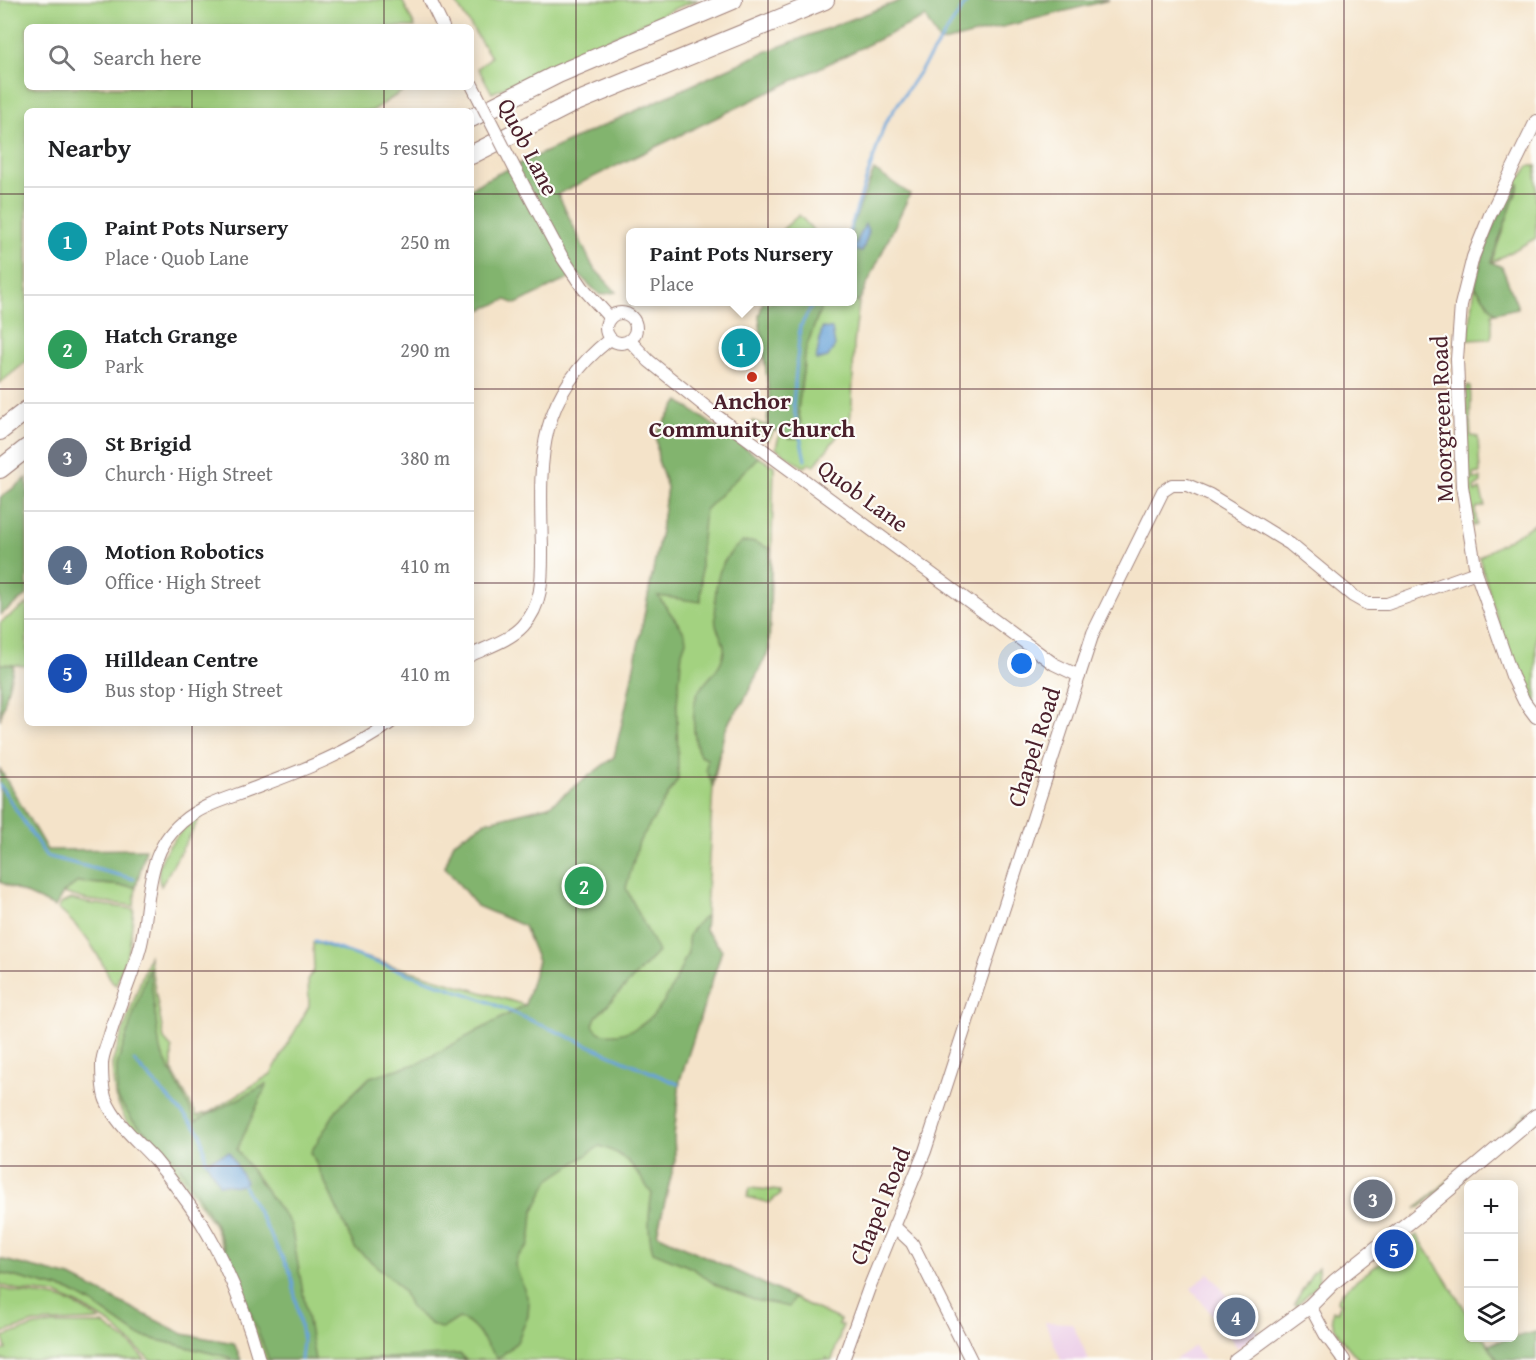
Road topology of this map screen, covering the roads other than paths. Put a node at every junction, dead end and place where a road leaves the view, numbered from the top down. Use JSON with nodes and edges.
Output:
{"nodes":[{"id":1,"x":430,"y":0,"type":"edge"},
{"id":2,"x":733,"y":0,"type":"edge"},
{"id":3,"x":825,"y":0,"type":"edge"},
{"id":4,"x":442,"y":24,"type":"edge"},
{"id":5,"x":474,"y":88,"type":"edge"},
{"id":6,"x":474,"y":116,"type":"edge"},
{"id":7,"x":1536,"y":121,"type":"edge"},
{"id":8,"x":474,"y":153,"type":"edge"},
{"id":9,"x":610,"y":318,"type":"junction"},
{"id":10,"x":610,"y":339,"type":"junction"},
{"id":11,"x":630,"y":341,"type":"junction"},
{"id":12,"x":24,"y":412,"type":"edge"},
{"id":13,"x":0,"y":432,"type":"edge"},
{"id":14,"x":24,"y":450,"type":"edge"},
{"id":15,"x":0,"y":469,"type":"edge"},
{"id":16,"x":1476,"y":572,"type":"junction"},
{"id":17,"x":474,"y":654,"type":"edge"},
{"id":18,"x":1079,"y":676,"type":"junction"},
{"id":19,"x":1536,"y":717,"type":"edge"},
{"id":20,"x":386,"y":726,"type":"edge"},
{"id":21,"x":1536,"y":1116,"type":"edge"},
{"id":22,"x":894,"y":1226,"type":"junction"},
{"id":23,"x":1310,"y":1306,"type":"junction"},
{"id":24,"x":259,"y":1360,"type":"edge"},
{"id":25,"x":843,"y":1360,"type":"edge"},
{"id":26,"x":971,"y":1360,"type":"edge"},
{"id":27,"x":1236,"y":1360,"type":"edge"},
{"id":28,"x":1344,"y":1360,"type":"edge"}],
"edges":[{"from":1,"to":4,"type":"street"},
{"from":2,"to":6,"type":"highway"},
{"from":3,"to":8,"type":"highway"},
{"from":5,"to":9,"type":"street","name":"Quob Lane","bridge":true},
{"from":7,"to":16,"type":"street","name":"Moorgreen Road"},
{"from":9,"to":10,"type":"street"},
{"from":9,"to":11,"type":"street"},
{"from":10,"to":11,"type":"street"},
{"from":10,"to":17,"type":"street"},
{"from":11,"to":18,"type":"street","name":"Quob Lane"},
{"from":12,"to":13,"type":"highway"},
{"from":14,"to":15,"type":"highway"},
{"from":16,"to":18,"type":"street","name":"Chapel Road"},
{"from":16,"to":19,"type":"street","name":"Moorgreen Road"},
{"from":18,"to":22,"type":"street","name":"Chapel Road"},
{"from":20,"to":24,"type":"street"},
{"from":21,"to":23,"type":"main road"},
{"from":22,"to":25,"type":"street","name":"Chapel Road"},
{"from":22,"to":26,"type":"street"},
{"from":23,"to":27,"type":"main road"},
{"from":23,"to":28,"type":"street"}]}
